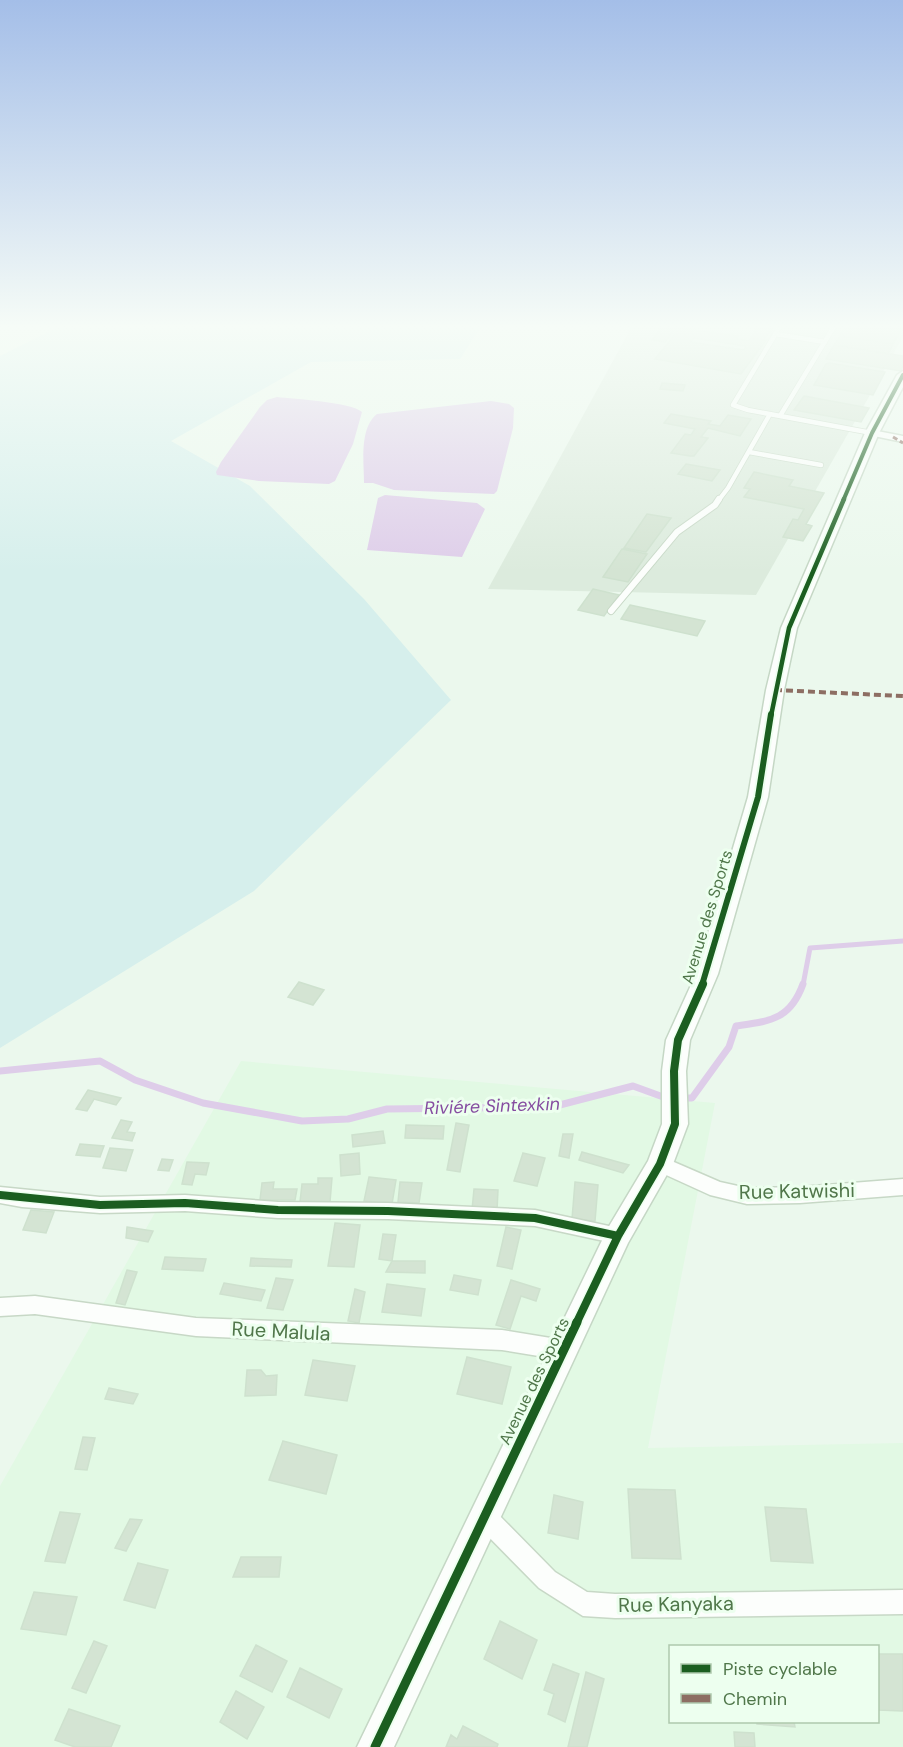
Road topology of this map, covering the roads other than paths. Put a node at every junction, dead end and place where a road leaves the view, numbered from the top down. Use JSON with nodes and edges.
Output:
{"nodes":[{"id":1,"x":752,"y":410,"type":"edge"},
{"id":2,"x":784,"y":410,"type":"edge"},
{"id":3,"x":885,"y":410,"type":"edge"},
{"id":4,"x":770,"y":414,"type":"junction"},
{"id":5,"x":780,"y":416,"type":"junction"},
{"id":6,"x":872,"y":433,"type":"junction"},
{"id":7,"x":903,"y":439,"type":"edge"},
{"id":8,"x":749,"y":452,"type":"junction"},
{"id":9,"x":820,"y":465,"type":"dead end"},
{"id":10,"x":611,"y":611,"type":"dead end"},
{"id":11,"x":660,"y":1164,"type":"junction"},
{"id":12,"x":903,"y":1187,"type":"edge"},
{"id":13,"x":0,"y":1195,"type":"edge"},
{"id":14,"x":618,"y":1236,"type":"junction"},
{"id":15,"x":0,"y":1307,"type":"edge"},
{"id":16,"x":563,"y":1350,"type":"junction"},
{"id":17,"x":484,"y":1516,"type":"junction"},
{"id":18,"x":903,"y":1602,"type":"edge"},
{"id":19,"x":375,"y":1747,"type":"edge"}],
"edges":[{"from":1,"to":4,"type":"lane"},
{"from":2,"to":5,"type":"lane"},
{"from":3,"to":6,"type":"street","name":"Avenue des Sports"},
{"from":4,"to":5,"type":"lane"},
{"from":4,"to":8,"type":"lane"},
{"from":5,"to":6,"type":"lane"},
{"from":6,"to":7,"type":"street"},
{"from":6,"to":11,"type":"street","name":"Avenue des Sports"},
{"from":8,"to":9,"type":"lane"},
{"from":8,"to":10,"type":"lane"},
{"from":11,"to":12,"type":"street","name":"Rue Katwishi"},
{"from":11,"to":14,"type":"street","name":"Avenue des Sports"},
{"from":13,"to":14,"type":"street"},
{"from":14,"to":16,"type":"street","name":"Avenue des Sports"},
{"from":15,"to":16,"type":"street","name":"Rue Malula"},
{"from":16,"to":17,"type":"street","name":"Avenue des Sports"},
{"from":17,"to":18,"type":"street","name":"Rue Kanyaka"},
{"from":17,"to":19,"type":"street","name":"Avenue des Sports"}]}
